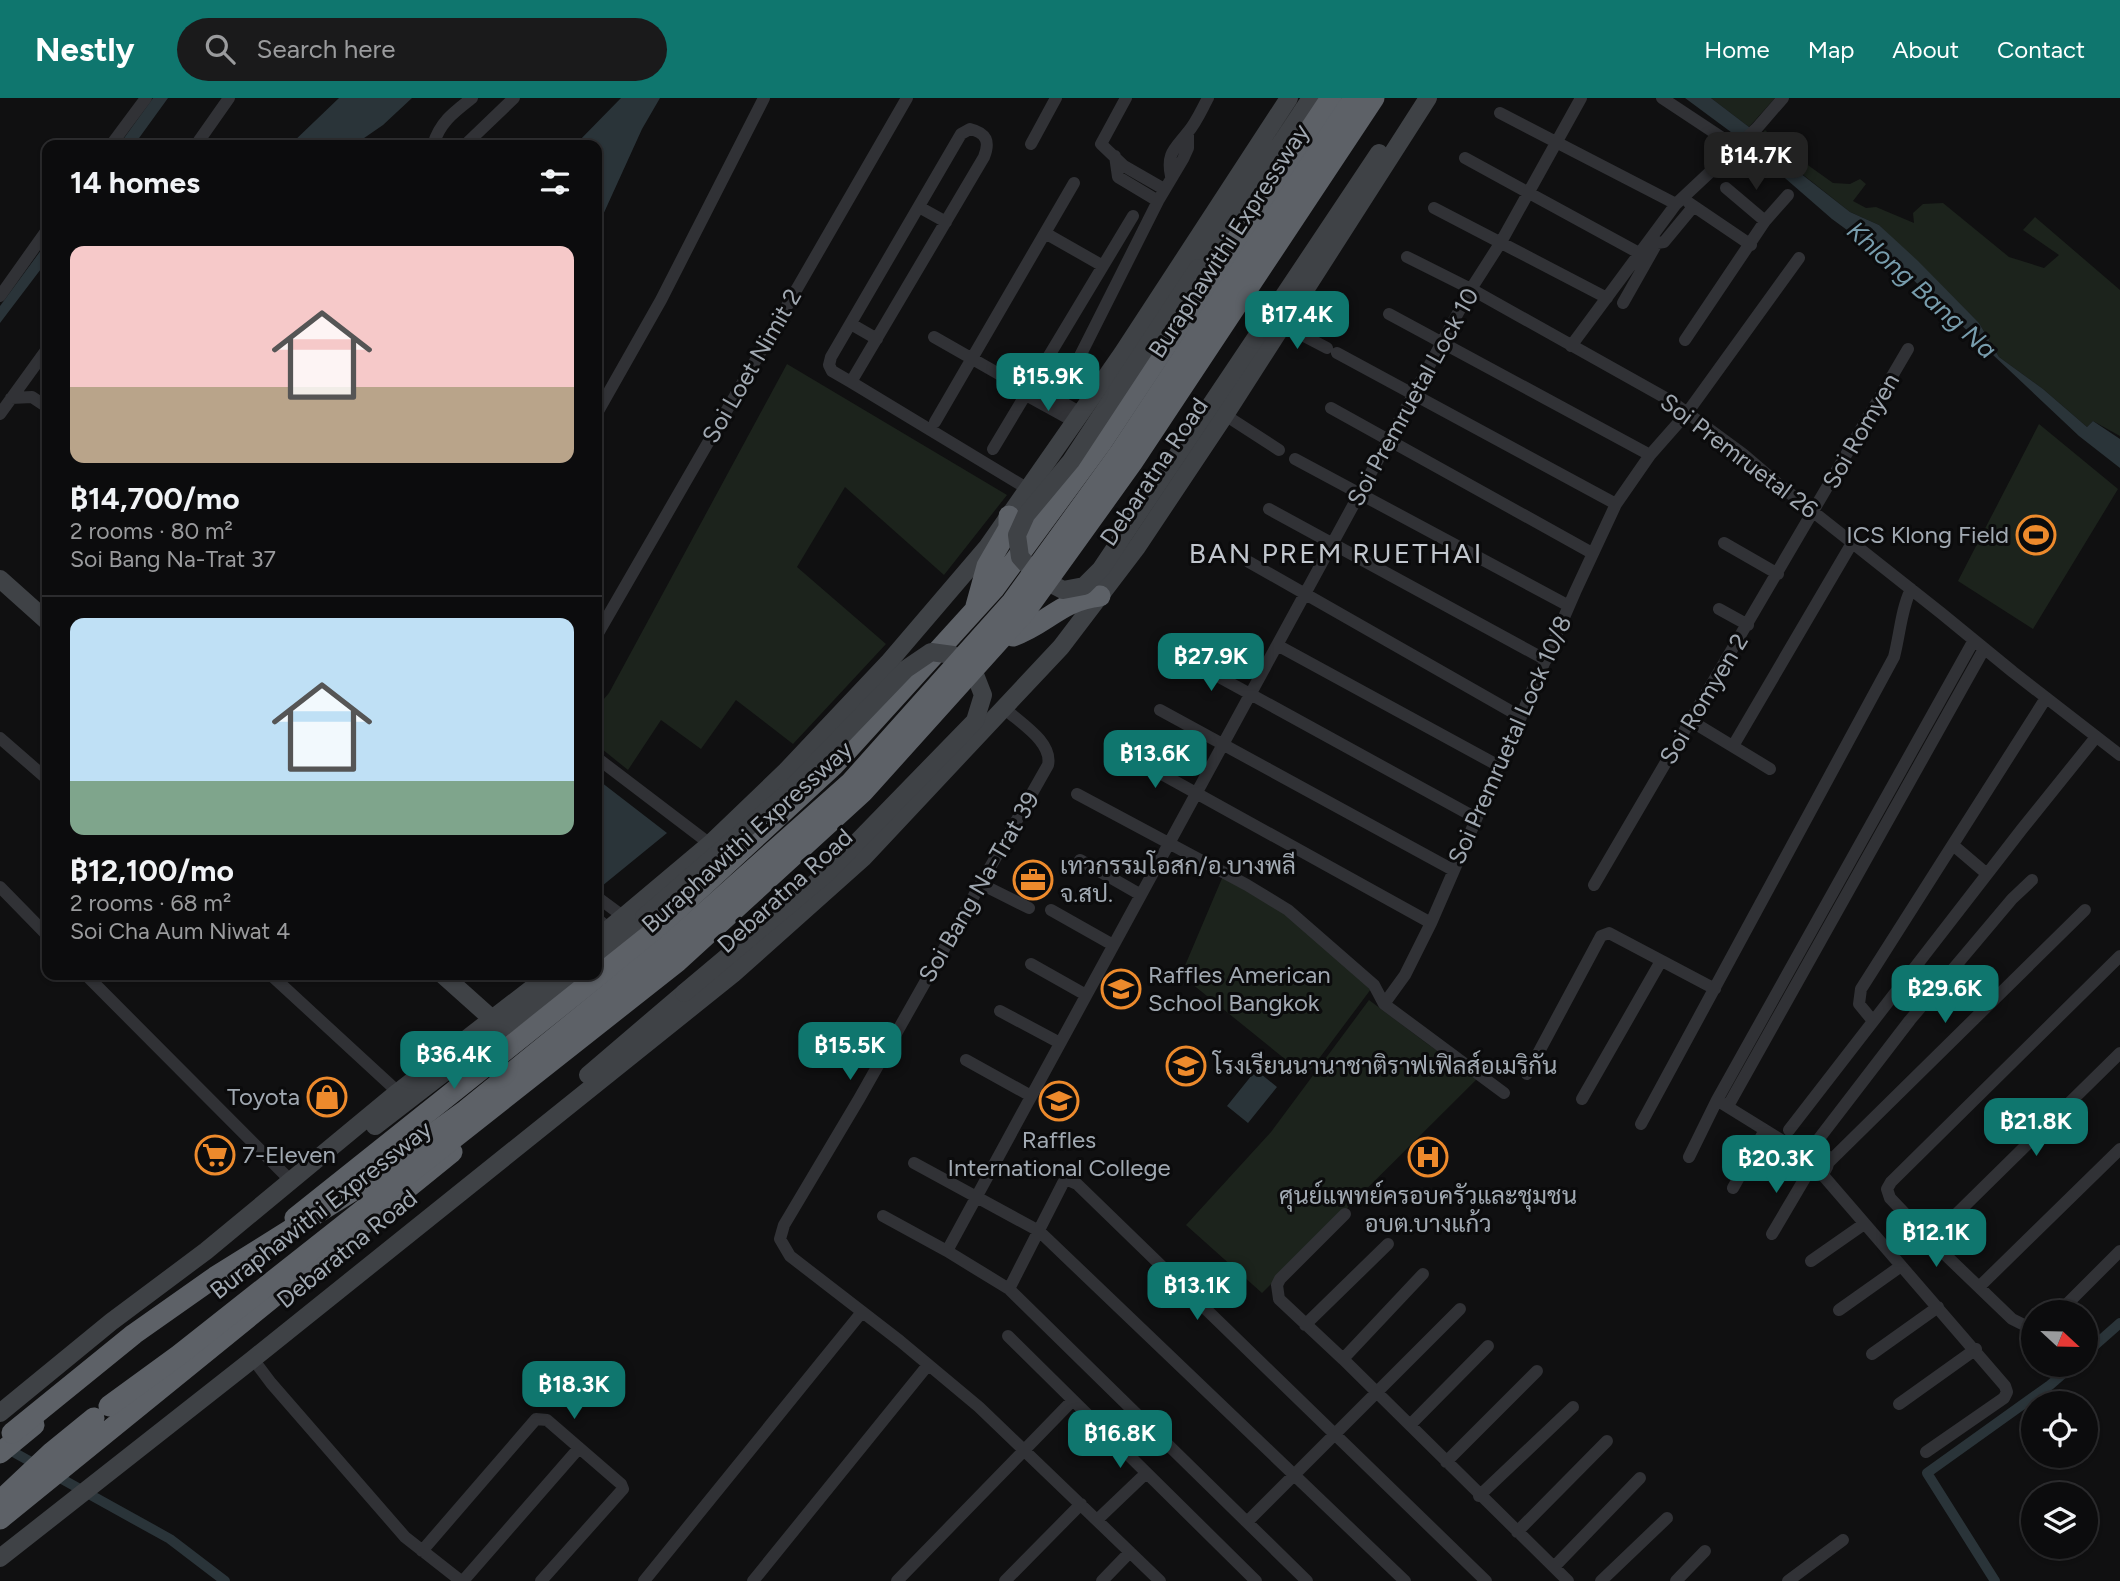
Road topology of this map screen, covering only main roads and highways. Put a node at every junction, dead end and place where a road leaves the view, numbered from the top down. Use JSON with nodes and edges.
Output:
{"nodes":[{"id":1,"x":1289,"y":98,"type":"edge"},
{"id":2,"x":1311,"y":98,"type":"edge"},
{"id":3,"x":1331,"y":98,"type":"edge"},
{"id":4,"x":1343,"y":98,"type":"edge"},
{"id":5,"x":1354,"y":98,"type":"edge"},
{"id":6,"x":1374,"y":98,"type":"edge"},
{"id":7,"x":1381,"y":98,"type":"edge"},
{"id":8,"x":1416,"y":98,"type":"edge"},
{"id":9,"x":1428,"y":98,"type":"edge"},
{"id":10,"x":1277,"y":320,"type":"junction"},
{"id":11,"x":1009,"y":516,"type":"junction"},
{"id":12,"x":0,"y":579,"type":"edge"},
{"id":13,"x":1100,"y":596,"type":"junction"},
{"id":14,"x":974,"y":611,"type":"junction"},
{"id":15,"x":42,"y":617,"type":"edge"},
{"id":16,"x":1013,"y":636,"type":"junction"},
{"id":17,"x":607,"y":926,"type":"edge"},
{"id":18,"x":602,"y":951,"type":"edge"},
{"id":19,"x":602,"y":972,"type":"edge"},
{"id":20,"x":449,"y":980,"type":"edge"},
{"id":21,"x":542,"y":980,"type":"edge"},
{"id":22,"x":565,"y":980,"type":"edge"},
{"id":23,"x":592,"y":980,"type":"edge"},
{"id":24,"x":491,"y":1018,"type":"junction"},
{"id":25,"x":540,"y":1127,"type":"junction"},
{"id":26,"x":309,"y":1166,"type":"junction"},
{"id":27,"x":0,"y":1413,"type":"edge"},
{"id":28,"x":4,"y":1441,"type":"edge"},
{"id":29,"x":0,"y":1501,"type":"edge"},
{"id":30,"x":0,"y":1519,"type":"edge"},
{"id":31,"x":0,"y":1558,"type":"edge"}],
"edges":[{"from":1,"to":11,"type":"main road"},
{"from":2,"to":10,"type":"main road","bridge":true},
{"from":3,"to":14,"type":"highway"},
{"from":4,"to":28,"type":"highway","bridge":true},
{"from":5,"to":28,"type":"highway","name":"Buraphawithi Expressway","bridge":true},
{"from":6,"to":29,"type":"highway","name":"Buraphawithi Expressway","bridge":true},
{"from":7,"to":16,"type":"highway","name":"Debaratna Road"},
{"from":8,"to":10,"type":"main road"},
{"from":9,"to":10,"type":"main road","name":"Debaratna Road"},
{"from":10,"to":13,"type":"main road","name":"Debaratna Road"},
{"from":11,"to":14,"type":"highway"},
{"from":11,"to":17,"type":"main road"},
{"from":12,"to":15,"type":"main road"},
{"from":13,"to":16,"type":"highway"},
{"from":13,"to":25,"type":"main road","name":"Debaratna Road"},
{"from":14,"to":19,"type":"highway"},
{"from":16,"to":30,"type":"highway","name":"Debaratna Road"},
{"from":18,"to":25,"type":"main road","bridge":true},
{"from":20,"to":24,"type":"main road"},
{"from":21,"to":24,"type":"main road"},
{"from":22,"to":26,"type":"main road"},
{"from":23,"to":28,"type":"highway"},
{"from":24,"to":26,"type":"main road"},
{"from":25,"to":31,"type":"main road","name":"Debaratna Road"},
{"from":26,"to":27,"type":"main road"}]}
